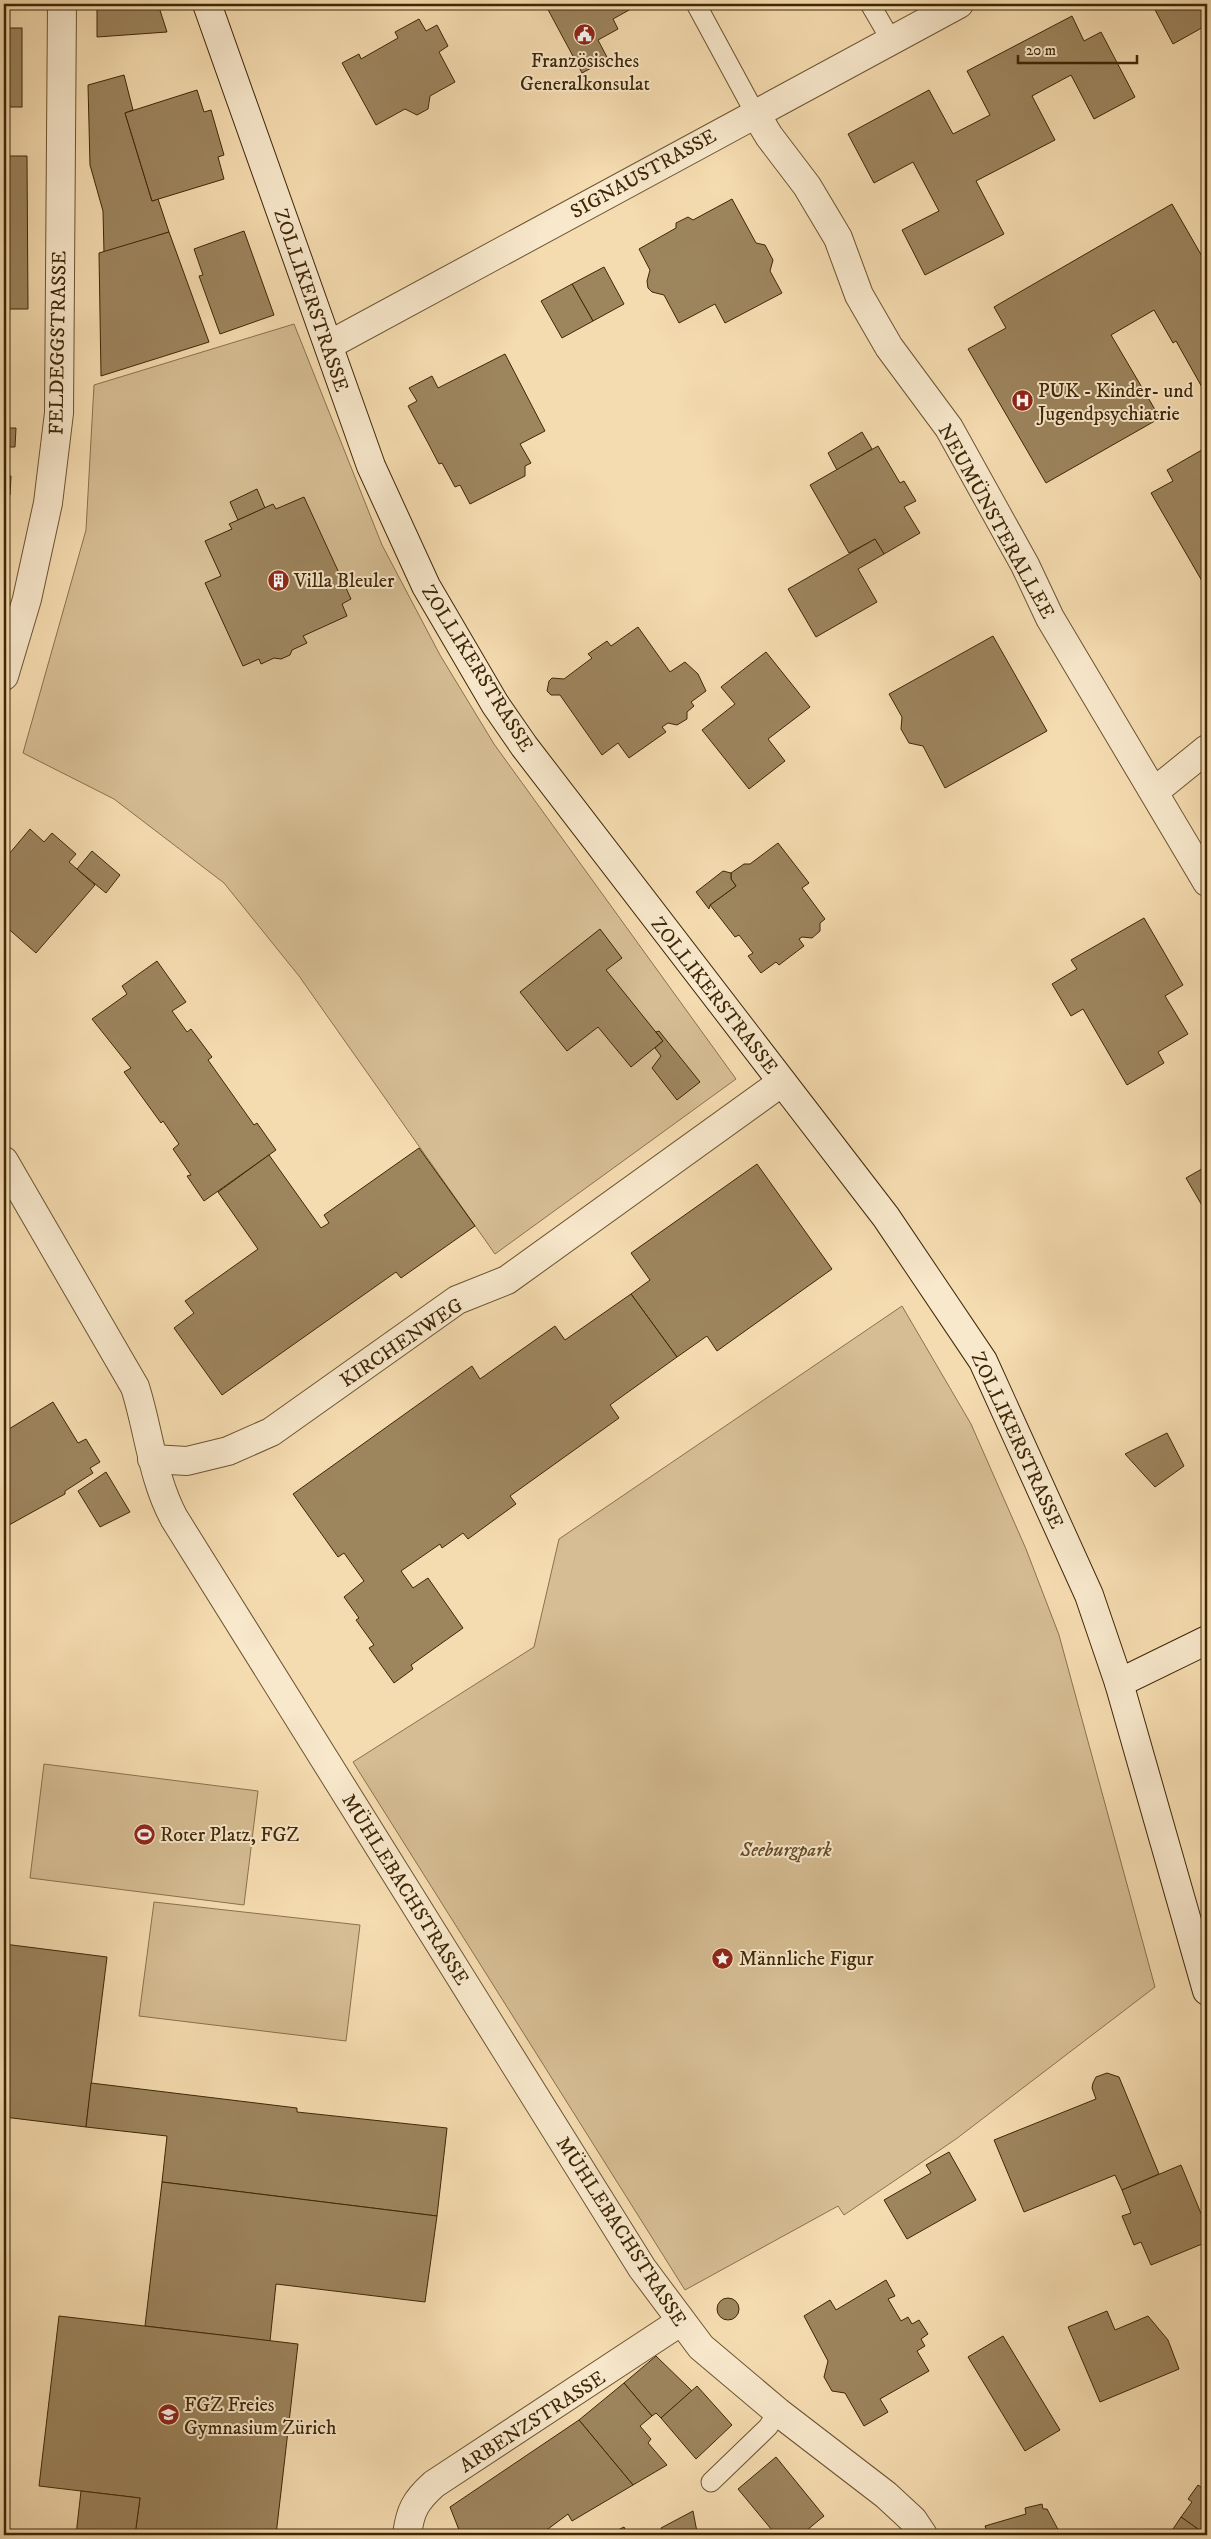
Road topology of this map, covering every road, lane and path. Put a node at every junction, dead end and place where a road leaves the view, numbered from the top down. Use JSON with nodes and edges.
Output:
{"nodes":[{"id":1,"x":62,"y":4,"type":"edge"},
{"id":2,"x":207,"y":4,"type":"edge"},
{"id":3,"x":696,"y":4,"type":"edge"},
{"id":4,"x":870,"y":4,"type":"edge"},
{"id":5,"x":959,"y":4,"type":"edge"},
{"id":6,"x":891,"y":40,"type":"junction"},
{"id":7,"x":755,"y":113,"type":"junction"},
{"id":8,"x":329,"y":345,"type":"junction"},
{"id":9,"x":4,"y":676,"type":"edge"},
{"id":10,"x":1207,"y":749,"type":"edge"},
{"id":11,"x":1155,"y":790,"type":"junction"},
{"id":12,"x":1207,"y":882,"type":"edge"},
{"id":13,"x":782,"y":1082,"type":"junction"},
{"id":14,"x":4,"y":1161,"type":"edge"},
{"id":15,"x":152,"y":1459,"type":"junction"},
{"id":16,"x":1207,"y":1640,"type":"edge"},
{"id":17,"x":1119,"y":1683,"type":"junction"},
{"id":18,"x":1207,"y":1991,"type":"edge"},
{"id":19,"x":680,"y":2322,"type":"junction"},
{"id":20,"x":778,"y":2412,"type":"junction"},
{"id":21,"x":710,"y":2482,"type":"dead end"},
{"id":22,"x":407,"y":2535,"type":"edge"},
{"id":23,"x":923,"y":2535,"type":"edge"}],
"edges":[{"from":1,"to":9,"type":"street","name":"FELDEGGSTRASSE"},
{"from":2,"to":8,"type":"street","name":"ZOLLIKERSTRASSE"},
{"from":3,"to":7,"type":"lane"},
{"from":4,"to":6,"type":"lane"},
{"from":5,"to":6,"type":"street","name":"SIGNAUSTRASSE"},
{"from":6,"to":7,"type":"street","name":"SIGNAUSTRASSE"},
{"from":7,"to":8,"type":"street","name":"SIGNAUSTRASSE"},
{"from":7,"to":11,"type":"street","name":"NEUMÜNSTERALLEE"},
{"from":8,"to":13,"type":"street","name":"ZOLLIKERSTRASSE"},
{"from":10,"to":11,"type":"street"},
{"from":11,"to":12,"type":"street","name":"NEUMÜNSTERALLEE"},
{"from":13,"to":15,"type":"street","name":"KIRCHENWEG"},
{"from":13,"to":17,"type":"street","name":"ZOLLIKERSTRASSE"},
{"from":14,"to":15,"type":"street","name":"MÜHLEBACHSTRASSE"},
{"from":15,"to":19,"type":"street","name":"MÜHLEBACHSTRASSE"},
{"from":16,"to":17,"type":"street"},
{"from":17,"to":18,"type":"street","name":"ZOLLIKERSTRASSE"},
{"from":19,"to":20,"type":"street","name":"MÜHLEBACHSTRASSE"},
{"from":19,"to":22,"type":"street","name":"ARBENZSTRASSE"},
{"from":20,"to":21,"type":"lane"},
{"from":20,"to":23,"type":"street","name":"MÜHLEBACHSTRASSE"}]}
